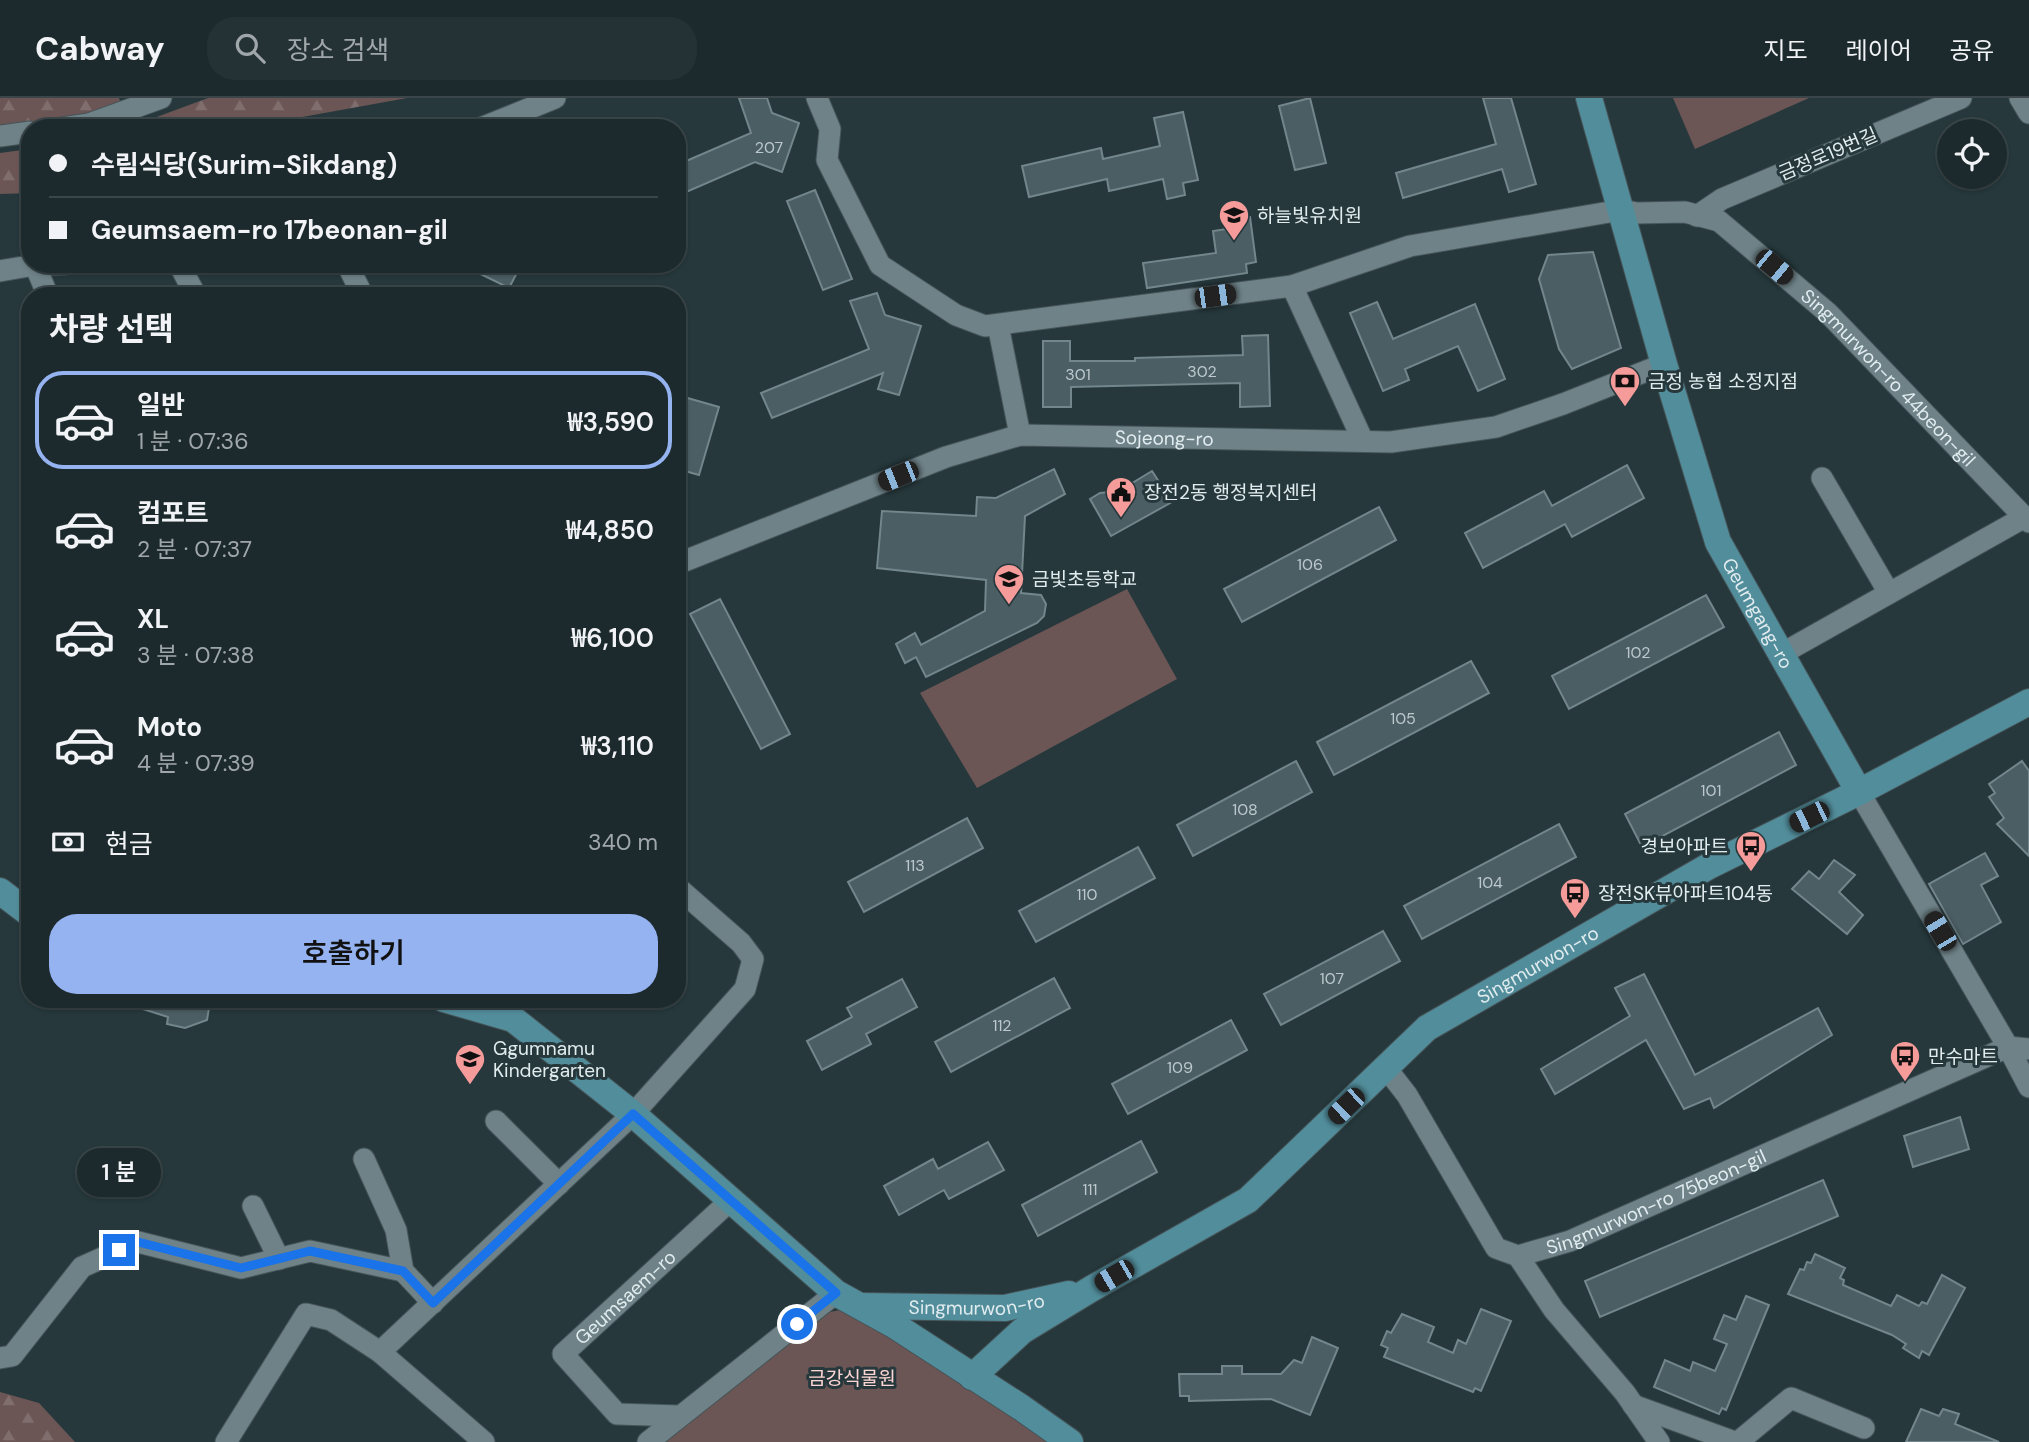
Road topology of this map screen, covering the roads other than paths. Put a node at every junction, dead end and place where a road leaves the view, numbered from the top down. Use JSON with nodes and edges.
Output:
{"nodes":[{"id":1,"x":161,"y":98,"type":"edge"},
{"id":2,"x":555,"y":98,"type":"edge"},
{"id":3,"x":817,"y":98,"type":"edge"},
{"id":4,"x":1589,"y":98,"type":"edge"},
{"id":5,"x":1961,"y":98,"type":"edge"},
{"id":6,"x":2020,"y":98,"type":"edge"},
{"id":7,"x":2029,"y":113,"type":"edge"},
{"id":8,"x":103,"y":119,"type":"edge"},
{"id":9,"x":503,"y":119,"type":"edge"},
{"id":10,"x":21,"y":133,"type":"edge"},
{"id":11,"x":0,"y":136,"type":"edge"},
{"id":12,"x":1621,"y":210,"type":"junction"},
{"id":13,"x":1697,"y":216,"type":"junction"},
{"id":14,"x":21,"y":267,"type":"edge"},
{"id":15,"x":0,"y":271,"type":"edge"},
{"id":16,"x":1292,"y":286,"type":"junction"},
{"id":17,"x":998,"y":325,"type":"junction"},
{"id":18,"x":1664,"y":364,"type":"junction"},
{"id":19,"x":1020,"y":435,"type":"junction"},
{"id":20,"x":1363,"y":440,"type":"junction"},
{"id":21,"x":1822,"y":478,"type":"dead end"},
{"id":22,"x":2026,"y":520,"type":"edge"},
{"id":23,"x":686,"y":560,"type":"edge"},
{"id":24,"x":1889,"y":593,"type":"junction"},
{"id":25,"x":1781,"y":654,"type":"junction"},
{"id":26,"x":2029,"y":702,"type":"edge"},
{"id":27,"x":1859,"y":792,"type":"junction"},
{"id":28,"x":0,"y":891,"type":"edge"},
{"id":29,"x":686,"y":895,"type":"edge"},
{"id":30,"x":21,"y":907,"type":"edge"},
{"id":31,"x":475,"y":1008,"type":"edge"},
{"id":32,"x":2018,"y":1048,"type":"edge"},
{"id":33,"x":1386,"y":1068,"type":"junction"},
{"id":34,"x":2029,"y":1087,"type":"edge"},
{"id":35,"x":633,"y":1114,"type":"junction"},
{"id":36,"x":496,"y":1121,"type":"dead end"},
{"id":37,"x":365,"y":1159,"type":"dead end"},
{"id":38,"x":559,"y":1184,"type":"junction"},
{"id":39,"x":731,"y":1200,"type":"junction"},
{"id":40,"x":253,"y":1206,"type":"dead end"},
{"id":41,"x":1518,"y":1255,"type":"junction"},
{"id":42,"x":279,"y":1259,"type":"junction"},
{"id":43,"x":403,"y":1271,"type":"junction"},
{"id":44,"x":1091,"y":1289,"type":"junction"},
{"id":45,"x":836,"y":1293,"type":"junction"},
{"id":46,"x":433,"y":1303,"type":"junction"},
{"id":47,"x":860,"y":1306,"type":"junction"},
{"id":48,"x":380,"y":1352,"type":"junction"},
{"id":49,"x":0,"y":1357,"type":"edge"},
{"id":50,"x":972,"y":1377,"type":"junction"},
{"id":51,"x":1633,"y":1405,"type":"junction"},
{"id":52,"x":680,"y":1416,"type":"junction"},
{"id":53,"x":1864,"y":1428,"type":"dead end"},
{"id":54,"x":226,"y":1442,"type":"edge"},
{"id":55,"x":484,"y":1442,"type":"edge"},
{"id":56,"x":648,"y":1442,"type":"edge"},
{"id":57,"x":1070,"y":1442,"type":"edge"},
{"id":58,"x":1659,"y":1442,"type":"edge"},
{"id":59,"x":1736,"y":1442,"type":"edge"}],
"edges":[{"from":1,"to":8,"type":"street"},
{"from":2,"to":9,"type":"street"},
{"from":3,"to":17,"type":"street","name":"Singmurwon-ro 44beon-gil"},
{"from":4,"to":12,"type":"main road","name":"Geumgang-ro"},
{"from":5,"to":13,"type":"street","name":"금정로19번길"},
{"from":6,"to":7,"type":"street"},
{"from":10,"to":11,"type":"street"},
{"from":12,"to":13,"type":"street","name":"Singmurwon-ro 44beon-gil"},
{"from":12,"to":16,"type":"street","name":"Singmurwon-ro 44beon-gil"},
{"from":12,"to":18,"type":"main road","name":"Geumgang-ro"},
{"from":13,"to":22,"type":"street","name":"Singmurwon-ro 44beon-gil"},
{"from":14,"to":15,"type":"street"},
{"from":16,"to":17,"type":"street","name":"Singmurwon-ro 44beon-gil"},
{"from":16,"to":20,"type":"street"},
{"from":17,"to":19,"type":"street"},
{"from":18,"to":20,"type":"street","name":"Sojeong-ro"},
{"from":18,"to":25,"type":"main road","name":"Geumgang-ro"},
{"from":19,"to":20,"type":"street","name":"Sojeong-ro"},
{"from":19,"to":23,"type":"street","name":"Sojeong-ro"},
{"from":21,"to":24,"type":"street"},
{"from":22,"to":24,"type":"street"},
{"from":24,"to":25,"type":"street"},
{"from":25,"to":27,"type":"main road","name":"Geumgang-ro"},
{"from":26,"to":27,"type":"main road","name":"Singmurwon-ro"},
{"from":27,"to":32,"type":"street","name":"Geumgang-ro"},
{"from":27,"to":33,"type":"main road","name":"Singmurwon-ro"},
{"from":28,"to":30,"type":"main road"},
{"from":29,"to":35,"type":"street"},
{"from":31,"to":35,"type":"main road"},
{"from":32,"to":34,"type":"street","name":"Geumgang-ro"},
{"from":32,"to":41,"type":"street","name":"Singmurwon-ro 75beon-gil"},
{"from":33,"to":41,"type":"street"},
{"from":33,"to":44,"type":"main road","name":"Singmurwon-ro"},
{"from":35,"to":38,"type":"street"},
{"from":35,"to":39,"type":"main road"},
{"from":36,"to":38,"type":"street"},
{"from":37,"to":43,"type":"street"},
{"from":38,"to":46,"type":"street"},
{"from":39,"to":45,"type":"main road"},
{"from":39,"to":52,"type":"street","name":"Geumsaem-ro"},
{"from":40,"to":42,"type":"street"},
{"from":41,"to":51,"type":"street"},
{"from":42,"to":43,"type":"street"},
{"from":42,"to":49,"type":"street"},
{"from":43,"to":46,"type":"street"},
{"from":44,"to":47,"type":"main road","name":"Singmurwon-ro"},
{"from":44,"to":50,"type":"main road","name":"Singmurwon-ro"},
{"from":45,"to":47,"type":"main road"},
{"from":45,"to":52,"type":"street"},
{"from":46,"to":48,"type":"street"},
{"from":47,"to":50,"type":"main road"},
{"from":48,"to":54,"type":"street"},
{"from":48,"to":55,"type":"street"},
{"from":50,"to":57,"type":"main road"},
{"from":51,"to":58,"type":"street"},
{"from":51,"to":59,"type":"street"},
{"from":52,"to":56,"type":"street"},
{"from":53,"to":59,"type":"street"}]}
